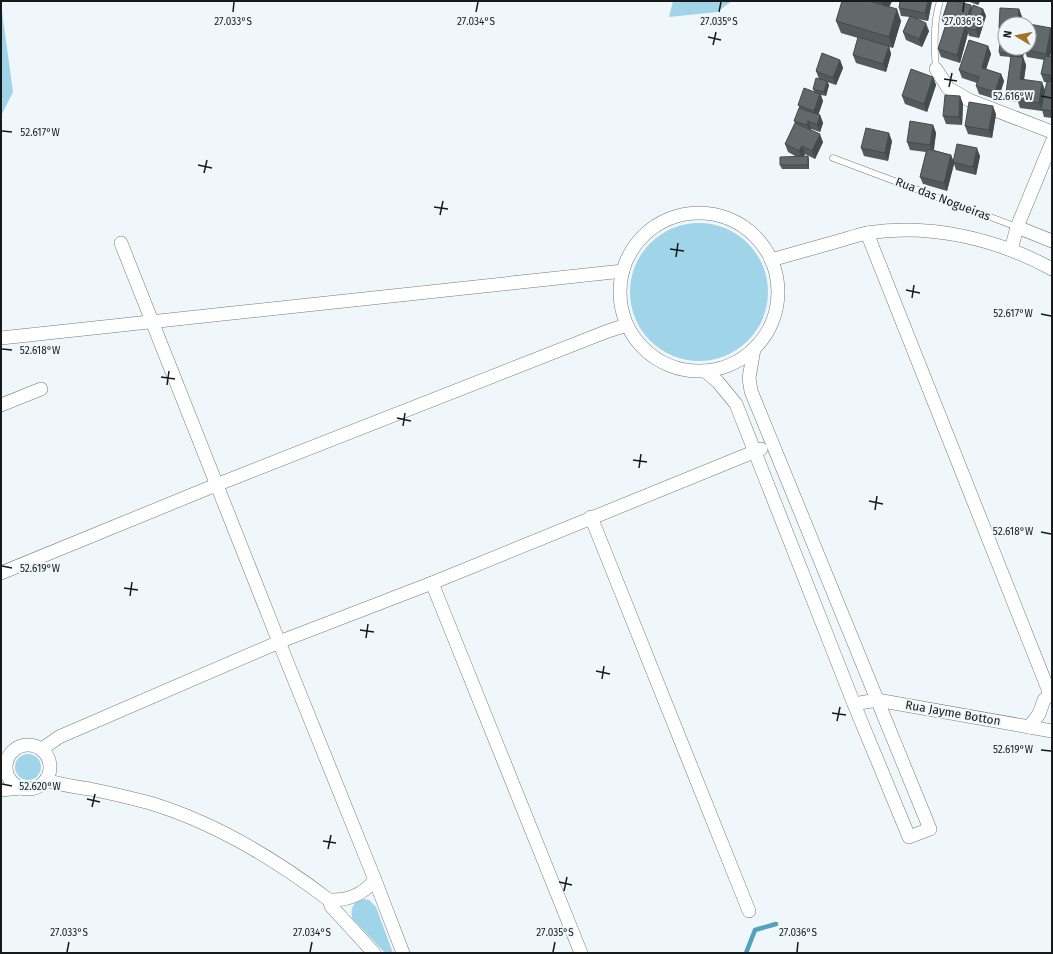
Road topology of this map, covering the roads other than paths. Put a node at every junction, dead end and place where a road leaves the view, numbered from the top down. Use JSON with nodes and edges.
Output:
{"nodes":[{"id":1,"x":940,"y":1,"type":"edge"},
{"id":2,"x":936,"y":69,"type":"joint"},
{"id":3,"x":1052,"y":132,"type":"edge"},
{"id":4,"x":1052,"y":142,"type":"edge"},
{"id":5,"x":833,"y":158,"type":"dead end"},
{"id":6,"x":1017,"y":227,"type":"junction"},
{"id":7,"x":867,"y":233,"type":"junction"},
{"id":8,"x":1052,"y":242,"type":"edge"},
{"id":9,"x":121,"y":243,"type":"dead end"},
{"id":10,"x":1011,"y":250,"type":"junction"},
{"id":11,"x":771,"y":260,"type":"junction"},
{"id":12,"x":1052,"y":269,"type":"edge"},
{"id":13,"x":623,"y":271,"type":"junction"},
{"id":14,"x":151,"y":322,"type":"junction"},
{"id":15,"x":627,"y":325,"type":"junction"},
{"id":16,"x":1,"y":338,"type":"edge"},
{"id":17,"x":754,"y":349,"type":"junction"},
{"id":18,"x":705,"y":372,"type":"junction"},
{"id":19,"x":41,"y":389,"type":"dead end"},
{"id":20,"x":1,"y":405,"type":"edge"},
{"id":21,"x":772,"y":446,"type":"junction"},
{"id":22,"x":754,"y":451,"type":"junction"},
{"id":23,"x":216,"y":485,"type":"junction"},
{"id":24,"x":591,"y":517,"type":"junction"},
{"id":25,"x":1,"y":573,"type":"edge"},
{"id":26,"x":432,"y":583,"type":"junction"},
{"id":27,"x":279,"y":642,"type":"junction"},
{"id":28,"x":1051,"y":694,"type":"edge"},
{"id":29,"x":876,"y":700,"type":"junction"},
{"id":30,"x":854,"y":704,"type":"junction"},
{"id":31,"x":1029,"y":727,"type":"junction"},
{"id":32,"x":1052,"y":731,"type":"edge"},
{"id":33,"x":42,"y":749,"type":"junction"},
{"id":34,"x":6,"y":753,"type":"edge"},
{"id":35,"x":46,"y":780,"type":"junction"},
{"id":36,"x":21,"y":788,"type":"junction"},
{"id":37,"x":1,"y":790,"type":"edge"},
{"id":38,"x":375,"y":880,"type":"junction"},
{"id":39,"x":328,"y":900,"type":"junction"},
{"id":40,"x":749,"y":911,"type":"dead end"},
{"id":41,"x":374,"y":953,"type":"edge"},
{"id":42,"x":403,"y":953,"type":"edge"},
{"id":43,"x":581,"y":953,"type":"edge"}],
"edges":[{"from":1,"to":2,"type":"lane"},
{"from":2,"to":3,"type":"street"},
{"from":4,"to":6,"type":"street"},
{"from":5,"to":6,"type":"lane","name":"Rua das Nogueiras"},
{"from":6,"to":8,"type":"street","name":"Rua das Nogueiras"},
{"from":6,"to":10,"type":"street"},
{"from":7,"to":10,"type":"street"},
{"from":7,"to":11,"type":"street"},
{"from":7,"to":28,"type":"street"},
{"from":9,"to":14,"type":"street"},
{"from":10,"to":12,"type":"street"},
{"from":11,"to":13,"type":"street"},
{"from":11,"to":17,"type":"street"},
{"from":13,"to":14,"type":"street"},
{"from":13,"to":15,"type":"street"},
{"from":14,"to":16,"type":"street"},
{"from":14,"to":23,"type":"street"},
{"from":15,"to":18,"type":"street"},
{"from":15,"to":23,"type":"street"},
{"from":17,"to":18,"type":"street"},
{"from":17,"to":21,"type":"street"},
{"from":18,"to":22,"type":"street"},
{"from":19,"to":20,"type":"street"},
{"from":21,"to":22,"type":"street"},
{"from":21,"to":29,"type":"street"},
{"from":22,"to":24,"type":"street"},
{"from":22,"to":30,"type":"street"},
{"from":23,"to":25,"type":"street"},
{"from":23,"to":27,"type":"street"},
{"from":24,"to":26,"type":"street"},
{"from":24,"to":40,"type":"street"},
{"from":26,"to":27,"type":"street"},
{"from":26,"to":43,"type":"street"},
{"from":27,"to":33,"type":"street"},
{"from":27,"to":38,"type":"street"},
{"from":28,"to":31,"type":"street"},
{"from":29,"to":30,"type":"street","name":"Rua Jayme Botton"},
{"from":29,"to":30,"type":"street"},
{"from":29,"to":31,"type":"street","name":"Rua Jayme Botton"},
{"from":31,"to":32,"type":"street","name":"Rua Jayme Botton"},
{"from":33,"to":34,"type":"street"},
{"from":33,"to":35,"type":"street"},
{"from":34,"to":36,"type":"street"},
{"from":35,"to":36,"type":"street"},
{"from":35,"to":39,"type":"street"},
{"from":36,"to":37,"type":"street"},
{"from":38,"to":39,"type":"street"},
{"from":38,"to":42,"type":"street"},
{"from":39,"to":41,"type":"street"}]}
